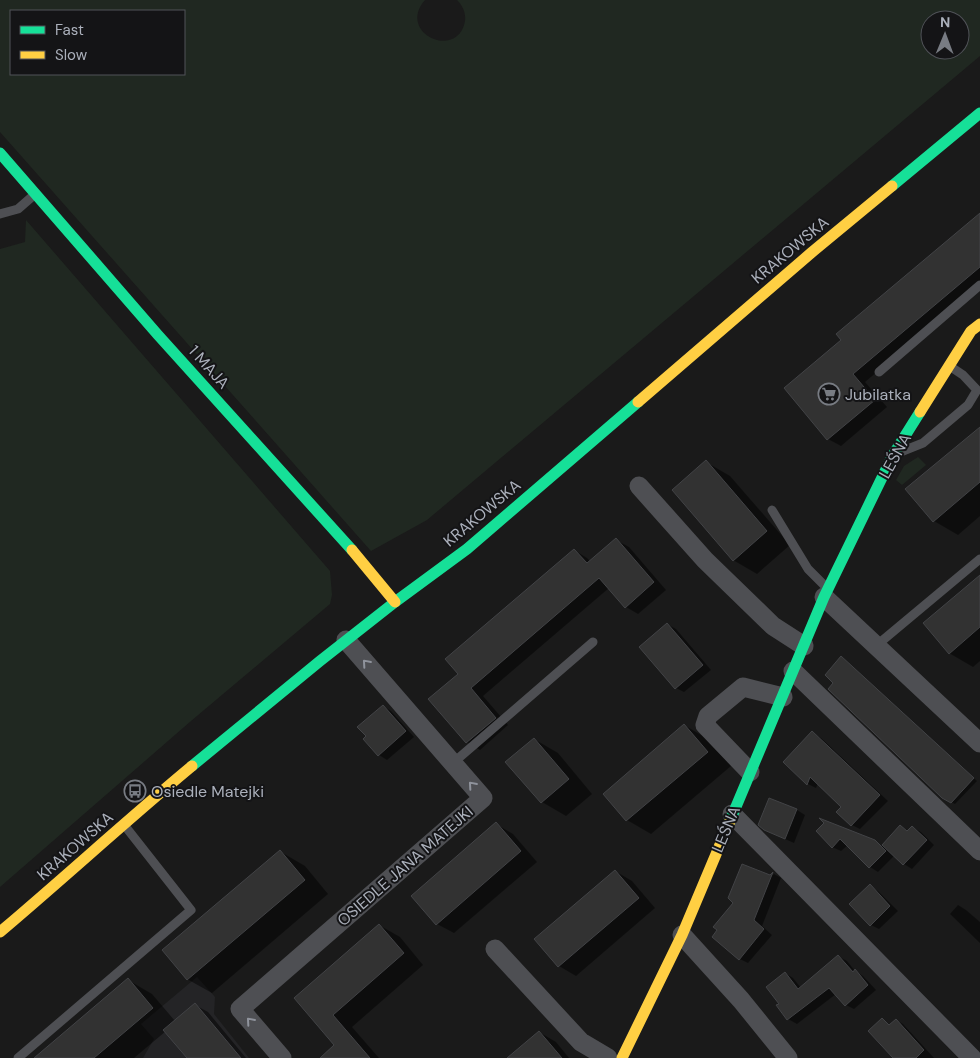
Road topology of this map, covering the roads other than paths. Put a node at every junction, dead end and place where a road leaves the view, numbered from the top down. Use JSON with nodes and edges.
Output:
{"nodes":[{"id":1,"x":980,"y":113,"type":"edge"},
{"id":2,"x":0,"y":153,"type":"edge"},
{"id":3,"x":35,"y":194,"type":"junction"},
{"id":4,"x":0,"y":214,"type":"edge"},
{"id":5,"x":980,"y":285,"type":"edge"},
{"id":6,"x":980,"y":324,"type":"edge"},
{"id":7,"x":949,"y":366,"type":"junction"},
{"id":8,"x":879,"y":372,"type":"dead end"},
{"id":9,"x":978,"y":391,"type":"edge"},
{"id":10,"x":893,"y":456,"type":"junction"},
{"id":11,"x":640,"y":486,"type":"dead end"},
{"id":12,"x":772,"y":510,"type":"dead end"},
{"id":13,"x":980,"y":559,"type":"edge"},
{"id":14,"x":826,"y":593,"type":"junction"},
{"id":15,"x":396,"y":602,"type":"junction"},
{"id":16,"x":346,"y":640,"type":"junction"},
{"id":17,"x":593,"y":642,"type":"dead end"},
{"id":18,"x":804,"y":646,"type":"junction"},
{"id":19,"x":876,"y":646,"type":"junction"},
{"id":20,"x":793,"y":671,"type":"junction"},
{"id":21,"x":783,"y":697,"type":"junction"},
{"id":22,"x":980,"y":743,"type":"edge"},
{"id":23,"x":453,"y":763,"type":"junction"},
{"id":24,"x":750,"y":772,"type":"junction"},
{"id":25,"x":732,"y":814,"type":"junction"},
{"id":26,"x":124,"y":825,"type":"junction"},
{"id":27,"x":980,"y":851,"type":"edge"},
{"id":28,"x":0,"y":932,"type":"edge"},
{"id":29,"x":682,"y":935,"type":"junction"},
{"id":30,"x":495,"y":949,"type":"dead end"},
{"id":31,"x":18,"y":1058,"type":"edge"},
{"id":32,"x":282,"y":1058,"type":"edge"},
{"id":33,"x":608,"y":1058,"type":"edge"},
{"id":34,"x":622,"y":1058,"type":"edge"},
{"id":35,"x":788,"y":1058,"type":"edge"},
{"id":36,"x":972,"y":1058,"type":"edge"}],
"edges":[{"from":1,"to":15,"type":"street","name":"KRAKOWSKA"},
{"from":2,"to":3,"type":"street","name":"1 MAJA"},
{"from":3,"to":4,"type":"lane"},
{"from":3,"to":15,"type":"street","name":"1 MAJA"},
{"from":5,"to":8,"type":"lane"},
{"from":6,"to":7,"type":"street","name":"LEŚNA"},
{"from":7,"to":9,"type":"lane"},
{"from":7,"to":10,"type":"street","name":"LEŚNA"},
{"from":9,"to":10,"type":"lane"},
{"from":10,"to":14,"type":"street","name":"LEŚNA"},
{"from":11,"to":18,"type":"street"},
{"from":12,"to":14,"type":"lane"},
{"from":13,"to":19,"type":"lane"},
{"from":14,"to":18,"type":"street","name":"LEŚNA"},
{"from":14,"to":19,"type":"street"},
{"from":15,"to":16,"type":"street","name":"KRAKOWSKA"},
{"from":23,"to":16,"type":"street","name":"OSIEDLE JANA MATEJKI","one_way":true},
{"from":16,"to":26,"type":"street","name":"KRAKOWSKA"},
{"from":17,"to":23,"type":"lane"},
{"from":18,"to":20,"type":"street","name":"LEŚNA"},
{"from":19,"to":22,"type":"street"},
{"from":20,"to":21,"type":"street","name":"LEŚNA"},
{"from":20,"to":27,"type":"street"},
{"from":21,"to":24,"type":"street","name":"LEŚNA"},
{"from":21,"to":24,"type":"street"},
{"from":32,"to":23,"type":"street","name":"OSIEDLE JANA MATEJKI","one_way":true},
{"from":24,"to":25,"type":"street","name":"LEŚNA"},
{"from":25,"to":29,"type":"street","name":"LEŚNA"},
{"from":25,"to":36,"type":"street"},
{"from":26,"to":28,"type":"street","name":"KRAKOWSKA"},
{"from":26,"to":31,"type":"lane"},
{"from":29,"to":34,"type":"street","name":"LEŚNA"},
{"from":29,"to":35,"type":"street"},
{"from":30,"to":33,"type":"street"}]}
